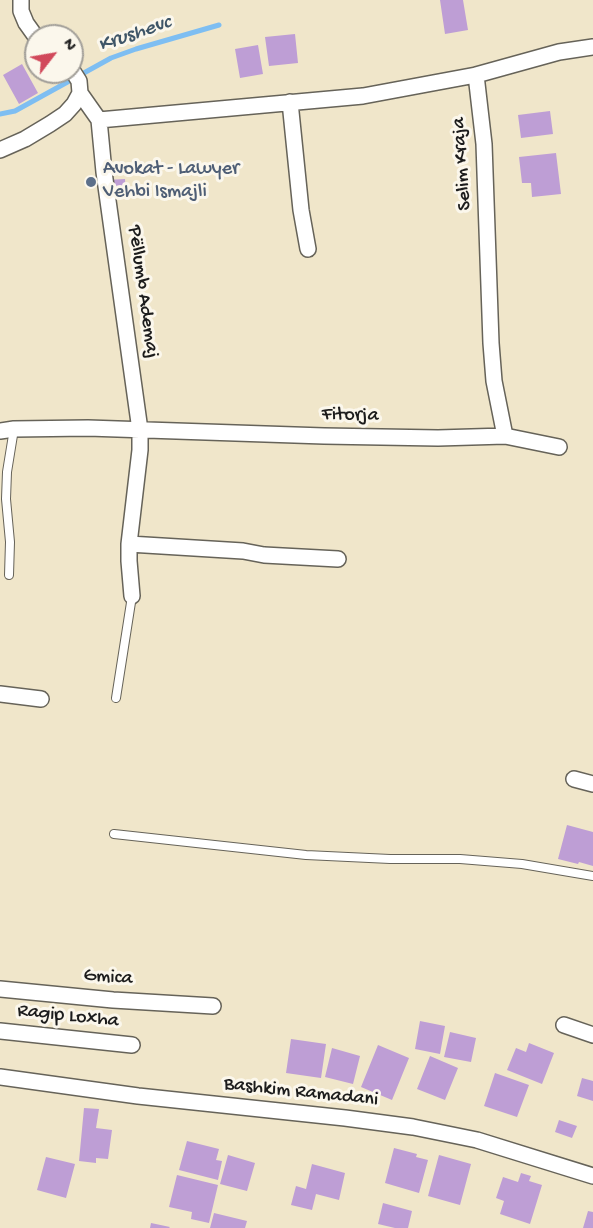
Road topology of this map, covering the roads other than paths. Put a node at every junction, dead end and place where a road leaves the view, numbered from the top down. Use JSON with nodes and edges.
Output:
{"nodes":[{"id":1,"x":21,"y":0,"type":"edge"},
{"id":2,"x":27,"y":24,"type":"edge"},
{"id":3,"x":593,"y":47,"type":"edge"},
{"id":4,"x":476,"y":75,"type":"junction"},
{"id":5,"x":77,"y":84,"type":"edge"},
{"id":6,"x":79,"y":84,"type":"edge"},
{"id":7,"x":290,"y":102,"type":"junction"},
{"id":8,"x":99,"y":120,"type":"junction"},
{"id":9,"x":0,"y":150,"type":"edge"},
{"id":10,"x":308,"y":249,"type":"dead end"},
{"id":11,"x":7,"y":430,"type":"edge"},
{"id":12,"x":140,"y":430,"type":"junction"},
{"id":13,"x":505,"y":436,"type":"junction"},
{"id":14,"x":559,"y":447,"type":"dead end"},
{"id":15,"x":129,"y":544,"type":"junction"},
{"id":16,"x":338,"y":559,"type":"dead end"},
{"id":17,"x":9,"y":575,"type":"dead end"},
{"id":18,"x":132,"y":596,"type":"joint"},
{"id":19,"x":0,"y":694,"type":"edge"},
{"id":20,"x":116,"y":698,"type":"dead end"},
{"id":21,"x":41,"y":699,"type":"dead end"},
{"id":22,"x":574,"y":779,"type":"dead end"},
{"id":23,"x":593,"y":784,"type":"edge"},
{"id":24,"x":114,"y":834,"type":"dead end"},
{"id":25,"x":593,"y":876,"type":"edge"},
{"id":26,"x":0,"y":989,"type":"edge"},
{"id":27,"x":213,"y":1006,"type":"dead end"},
{"id":28,"x":564,"y":1025,"type":"dead end"},
{"id":29,"x":0,"y":1031,"type":"edge"},
{"id":30,"x":593,"y":1035,"type":"edge"},
{"id":31,"x":132,"y":1045,"type":"dead end"},
{"id":32,"x":0,"y":1077,"type":"edge"},
{"id":33,"x":593,"y":1176,"type":"edge"}],
"edges":[{"from":1,"to":2,"type":"street"},
{"from":3,"to":4,"type":"street"},
{"from":4,"to":7,"type":"street"},
{"from":4,"to":13,"type":"street","name":"Selim Kraja"},
{"from":5,"to":9,"type":"street"},
{"from":6,"to":8,"type":"street","name":"Pëllumb Ademaj"},
{"from":7,"to":8,"type":"street"},
{"from":7,"to":10,"type":"street"},
{"from":8,"to":12,"type":"street","name":"Pëllumb Ademaj"},
{"from":11,"to":12,"type":"street","name":"Fitorja"},
{"from":11,"to":17,"type":"lane","name":"Fitorja"},
{"from":12,"to":13,"type":"street","name":"Fitorja"},
{"from":12,"to":15,"type":"street"},
{"from":13,"to":14,"type":"street","name":"Fitorja"},
{"from":15,"to":16,"type":"street"},
{"from":15,"to":18,"type":"street"},
{"from":18,"to":20,"type":"lane"},
{"from":19,"to":21,"type":"street"},
{"from":22,"to":23,"type":"street"},
{"from":24,"to":25,"type":"lane"},
{"from":26,"to":27,"type":"street","name":"Gmica"},
{"from":28,"to":30,"type":"street"},
{"from":29,"to":31,"type":"street","name":"Ragip Loxha"},
{"from":32,"to":33,"type":"street","name":"Bashkim Ramadani"}]}
